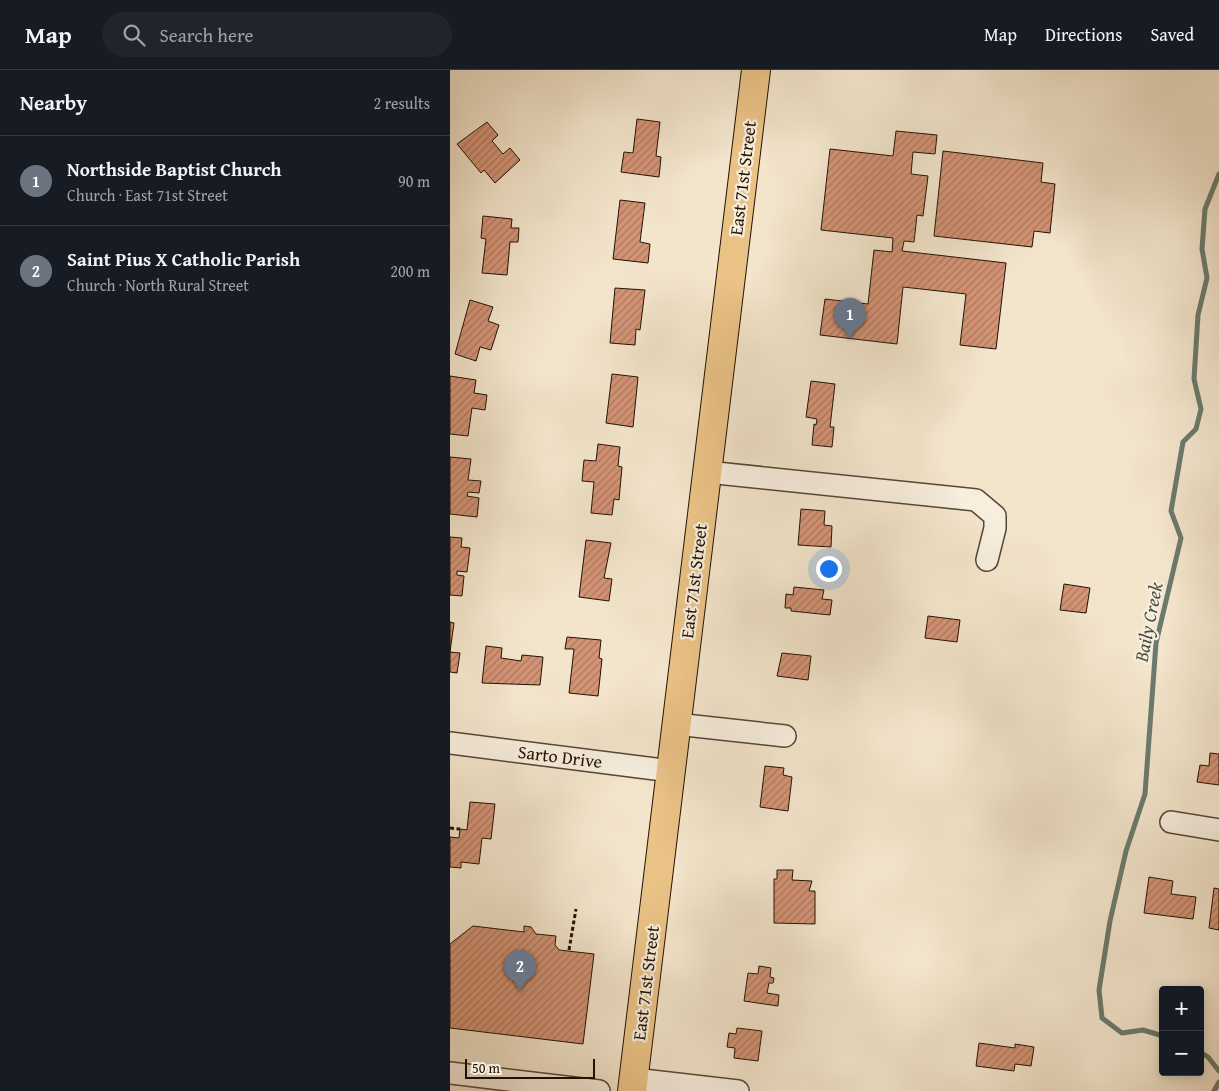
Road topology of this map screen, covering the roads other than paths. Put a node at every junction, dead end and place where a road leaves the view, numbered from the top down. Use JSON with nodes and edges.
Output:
{"nodes":[{"id":1,"x":756,"y":70,"type":"edge"},
{"id":2,"x":707,"y":472,"type":"junction"},
{"id":3,"x":987,"y":560,"type":"dead end"},
{"id":4,"x":676,"y":724,"type":"junction"},
{"id":5,"x":786,"y":736,"type":"dead end"},
{"id":6,"x":450,"y":744,"type":"edge"},
{"id":7,"x":671,"y":771,"type":"junction"},
{"id":8,"x":1171,"y":822,"type":"dead end"},
{"id":9,"x":1219,"y":830,"type":"edge"},
{"id":10,"x":450,"y":1073,"type":"edge"},
{"id":11,"x":633,"y":1085,"type":"edge"},
{"id":12,"x":599,"y":1091,"type":"edge"},
{"id":13,"x":738,"y":1091,"type":"edge"}],
"edges":[{"from":1,"to":2,"type":"main road","name":"East 71st Street"},
{"from":2,"to":3,"type":"street"},
{"from":2,"to":4,"type":"main road","name":"East 71st Street"},
{"from":4,"to":5,"type":"street"},
{"from":4,"to":7,"type":"main road","name":"East 71st Street"},
{"from":6,"to":7,"type":"street","name":"Sarto Drive"},
{"from":7,"to":11,"type":"main road","name":"East 71st Street"},
{"from":8,"to":9,"type":"street"},
{"from":10,"to":12,"type":"street"},
{"from":11,"to":13,"type":"street"}]}
